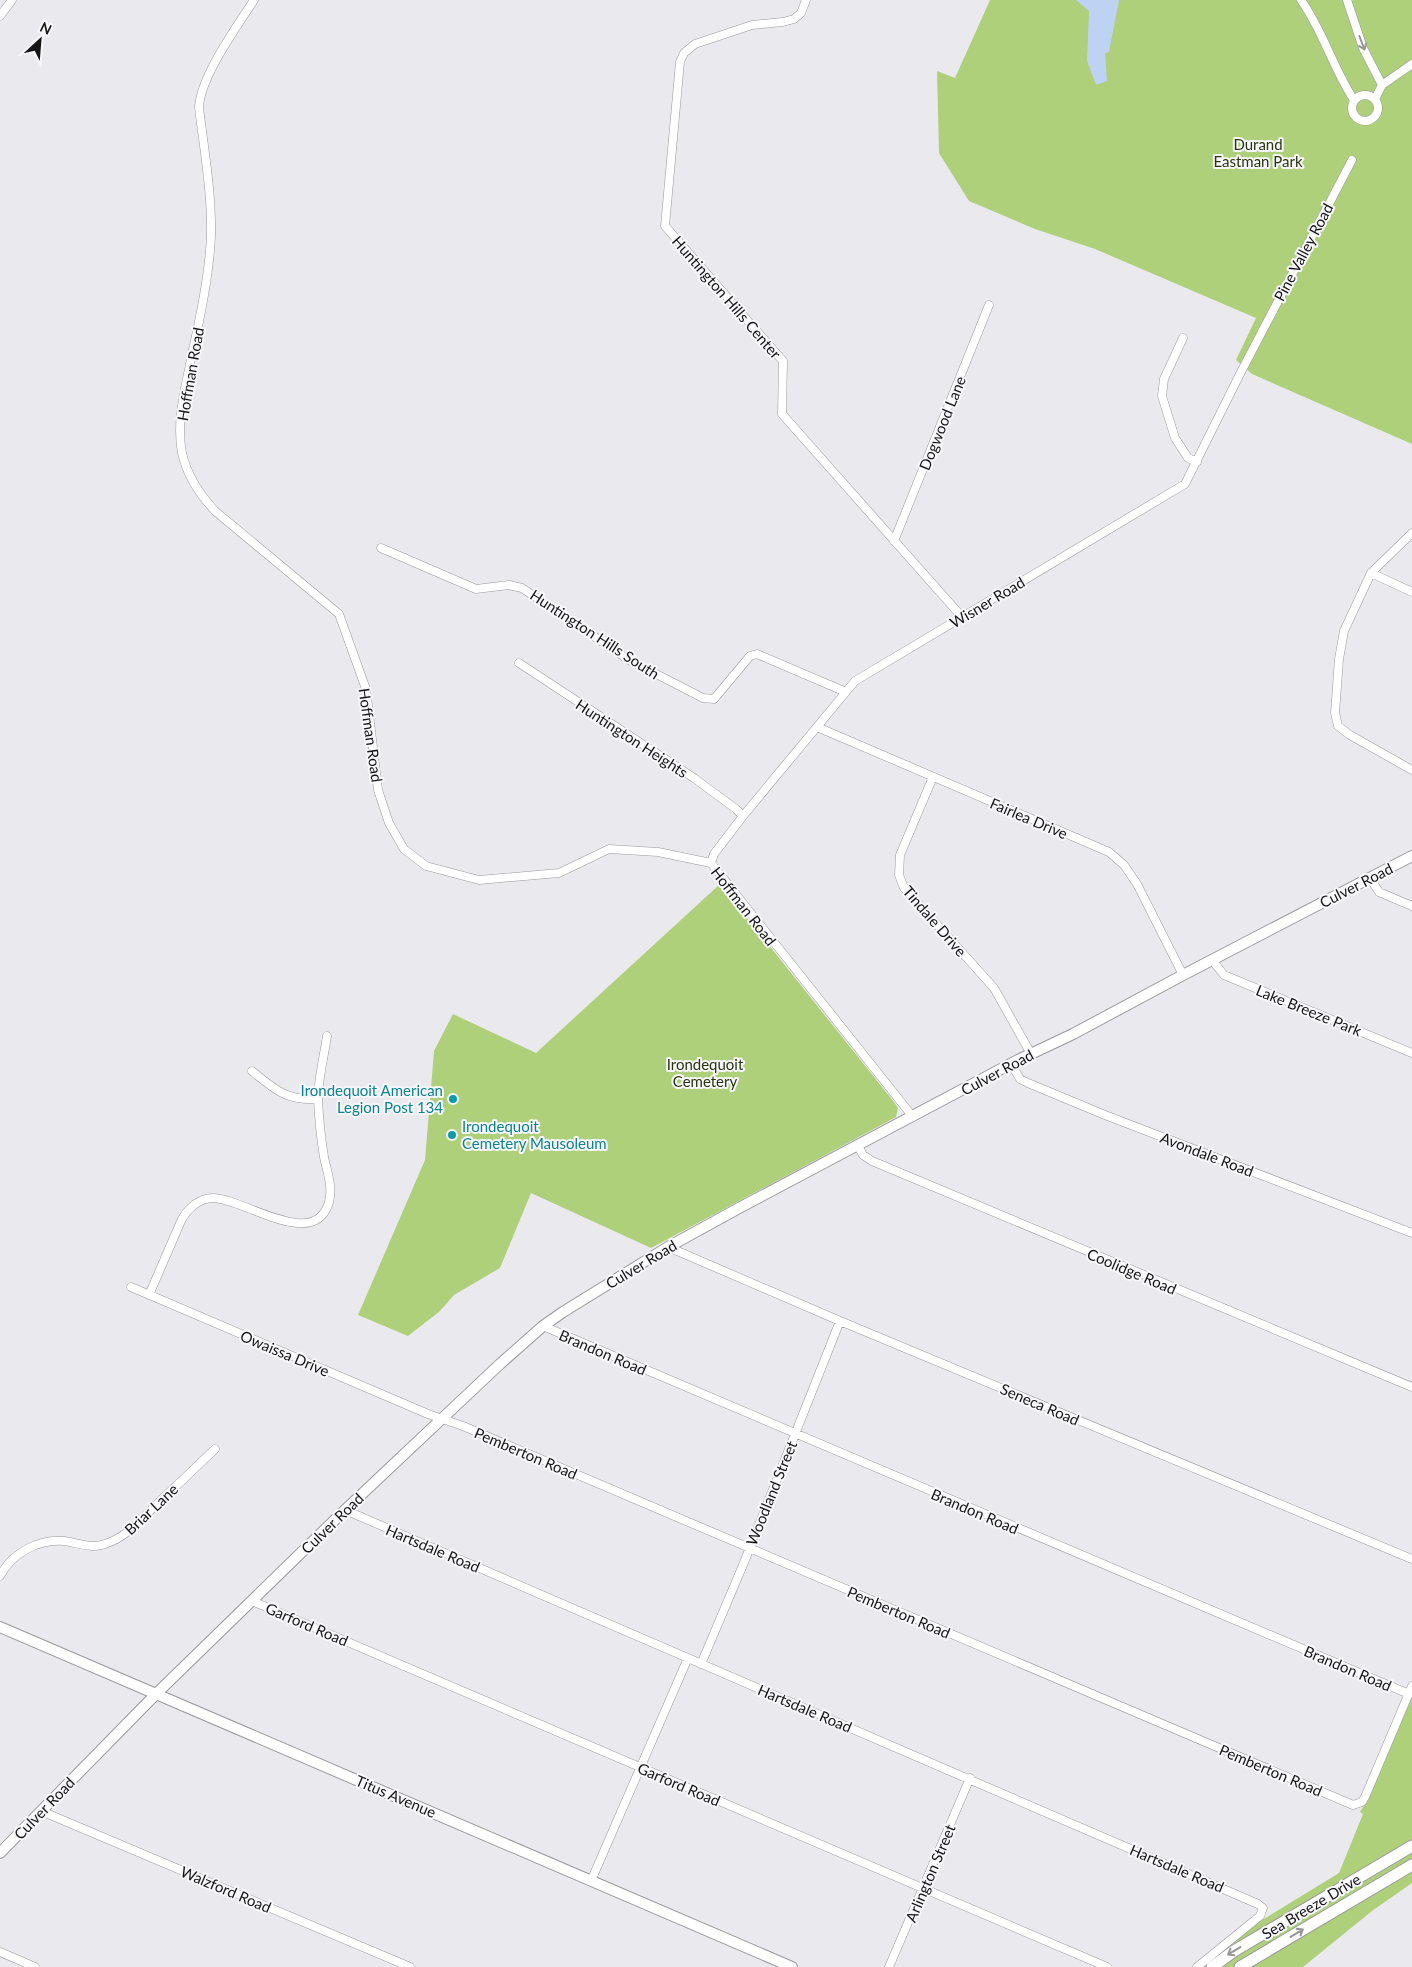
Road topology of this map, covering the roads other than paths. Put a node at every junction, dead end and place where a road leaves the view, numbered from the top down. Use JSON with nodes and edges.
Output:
{"nodes":[{"id":1,"x":12,"y":0,"type":"edge"},
{"id":2,"x":243,"y":0,"type":"edge"},
{"id":3,"x":806,"y":0,"type":"edge"},
{"id":4,"x":1301,"y":0,"type":"edge"},
{"id":5,"x":1347,"y":0,"type":"edge"},
{"id":6,"x":252,"y":3,"type":"edge"},
{"id":7,"x":0,"y":16,"type":"edge"},
{"id":8,"x":1412,"y":64,"type":"edge"},
{"id":9,"x":1382,"y":84,"type":"junction"},
{"id":10,"x":1375,"y":99,"type":"junction"},
{"id":11,"x":1354,"y":100,"type":"junction"},
{"id":12,"x":1352,"y":160,"type":"dead end"},
{"id":13,"x":989,"y":305,"type":"dead end"},
{"id":14,"x":1184,"y":338,"type":"dead end"},
{"id":15,"x":1255,"y":345,"type":"joint"},
{"id":16,"x":1197,"y":462,"type":"junction"},
{"id":17,"x":1412,"y":533,"type":"edge"},
{"id":18,"x":894,"y":541,"type":"junction"},
{"id":19,"x":381,"y":548,"type":"dead end"},
{"id":20,"x":1371,"y":573,"type":"junction"},
{"id":21,"x":1412,"y":592,"type":"edge"},
{"id":22,"x":962,"y":617,"type":"junction"},
{"id":23,"x":519,"y":664,"type":"dead end"},
{"id":24,"x":846,"y":692,"type":"junction"},
{"id":25,"x":817,"y":727,"type":"junction"},
{"id":26,"x":1412,"y":770,"type":"edge"},
{"id":27,"x":933,"y":777,"type":"junction"},
{"id":28,"x":743,"y":816,"type":"junction"},
{"id":29,"x":1412,"y":856,"type":"edge"},
{"id":30,"x":711,"y":863,"type":"junction"},
{"id":31,"x":1370,"y":878,"type":"junction"},
{"id":32,"x":1412,"y":906,"type":"edge"},
{"id":33,"x":1212,"y":960,"type":"junction"},
{"id":34,"x":1183,"y":974,"type":"junction"},
{"id":35,"x":327,"y":1036,"type":"dead end"},
{"id":36,"x":1412,"y":1053,"type":"edge"},
{"id":37,"x":1031,"y":1054,"type":"junction"},
{"id":38,"x":1011,"y":1064,"type":"junction"},
{"id":39,"x":252,"y":1071,"type":"dead end"},
{"id":40,"x":318,"y":1099,"type":"junction"},
{"id":41,"x":912,"y":1117,"type":"junction"},
{"id":42,"x":858,"y":1146,"type":"junction"},
{"id":43,"x":1412,"y":1233,"type":"edge"},
{"id":44,"x":668,"y":1247,"type":"junction"},
{"id":45,"x":131,"y":1287,"type":"dead end"},
{"id":46,"x":149,"y":1295,"type":"junction"},
{"id":47,"x":840,"y":1321,"type":"junction"},
{"id":48,"x":543,"y":1326,"type":"junction"},
{"id":49,"x":1412,"y":1387,"type":"edge"},
{"id":50,"x":440,"y":1419,"type":"junction"},
{"id":51,"x":795,"y":1434,"type":"junction"},
{"id":52,"x":215,"y":1449,"type":"dead end"},
{"id":53,"x":345,"y":1510,"type":"junction"},
{"id":54,"x":749,"y":1548,"type":"junction"},
{"id":55,"x":1412,"y":1559,"type":"edge"},
{"id":56,"x":0,"y":1576,"type":"edge"},
{"id":57,"x":252,"y":1601,"type":"junction"},
{"id":58,"x":0,"y":1627,"type":"edge"},
{"id":59,"x":688,"y":1658,"type":"junction"},
{"id":60,"x":701,"y":1664,"type":"junction"},
{"id":61,"x":1412,"y":1686,"type":"edge"},
{"id":62,"x":156,"y":1694,"type":"junction"},
{"id":63,"x":1408,"y":1694,"type":"junction"},
{"id":64,"x":640,"y":1767,"type":"junction"},
{"id":65,"x":970,"y":1778,"type":"junction"},
{"id":66,"x":42,"y":1811,"type":"junction"},
{"id":67,"x":1412,"y":1846,"type":"edge"},
{"id":68,"x":0,"y":1853,"type":"edge"},
{"id":69,"x":1412,"y":1865,"type":"edge"},
{"id":70,"x":591,"y":1880,"type":"junction"},
{"id":71,"x":923,"y":1888,"type":"junction"},
{"id":72,"x":0,"y":1952,"type":"edge"},
{"id":73,"x":34,"y":1967,"type":"edge"},
{"id":74,"x":410,"y":1967,"type":"edge"},
{"id":75,"x":792,"y":1967,"type":"edge"},
{"id":76,"x":889,"y":1967,"type":"edge"},
{"id":77,"x":1107,"y":1967,"type":"edge"},
{"id":78,"x":1197,"y":1967,"type":"edge"},
{"id":79,"x":1212,"y":1967,"type":"edge"},
{"id":80,"x":1240,"y":1967,"type":"edge"}],
"edges":[{"from":1,"to":7,"type":"street"},
{"from":2,"to":6,"type":"street"},
{"from":3,"to":18,"type":"street","name":"Huntington Hills Center"},
{"from":4,"to":11,"type":"street"},
{"from":5,"to":9,"type":"street","one_way":true},
{"from":6,"to":30,"type":"street","name":"Hoffman Road"},
{"from":8,"to":9,"type":"street"},
{"from":9,"to":10,"type":"street"},
{"from":10,"to":11,"type":"street"},
{"from":10,"to":11,"type":"street"},
{"from":12,"to":15,"type":"street","name":"Pine Valley Road"},
{"from":13,"to":18,"type":"street","name":"Dogwood Lane"},
{"from":14,"to":16,"type":"street"},
{"from":15,"to":16,"type":"street","name":"Wisner Road"},
{"from":16,"to":22,"type":"street","name":"Wisner Road"},
{"from":17,"to":20,"type":"street"},
{"from":18,"to":22,"type":"street","name":"Huntington Hills Center"},
{"from":19,"to":24,"type":"street","name":"Huntington Hills South"},
{"from":20,"to":21,"type":"street"},
{"from":20,"to":26,"type":"street"},
{"from":22,"to":24,"type":"street","name":"Wisner Road"},
{"from":23,"to":28,"type":"street","name":"Huntington Heights"},
{"from":24,"to":25,"type":"street","name":"Wisner Road"},
{"from":25,"to":27,"type":"street","name":"Fairlea Drive"},
{"from":25,"to":28,"type":"street","name":"Wisner Road"},
{"from":27,"to":34,"type":"street","name":"Fairlea Drive"},
{"from":27,"to":37,"type":"street","name":"Tindale Drive"},
{"from":28,"to":30,"type":"street","name":"Wisner Road"},
{"from":29,"to":31,"type":"main road","name":"Culver Road"},
{"from":30,"to":41,"type":"street","name":"Hoffman Road"},
{"from":31,"to":32,"type":"street"},
{"from":31,"to":33,"type":"main road","name":"Culver Road"},
{"from":33,"to":34,"type":"main road","name":"Culver Road"},
{"from":33,"to":36,"type":"street","name":"Lake Breeze Park"},
{"from":34,"to":37,"type":"main road","name":"Culver Road"},
{"from":35,"to":40,"type":"street"},
{"from":37,"to":38,"type":"main road","name":"Culver Road"},
{"from":38,"to":41,"type":"main road","name":"Culver Road"},
{"from":38,"to":43,"type":"street","name":"Avondale Road"},
{"from":39,"to":40,"type":"street"},
{"from":40,"to":46,"type":"street"},
{"from":41,"to":42,"type":"main road","name":"Culver Road"},
{"from":42,"to":44,"type":"main road","name":"Culver Road"},
{"from":42,"to":49,"type":"street","name":"Coolidge Road"},
{"from":44,"to":47,"type":"street","name":"Seneca Road"},
{"from":44,"to":48,"type":"main road","name":"Culver Road"},
{"from":45,"to":46,"type":"street","name":"Owaissa Drive"},
{"from":46,"to":50,"type":"street","name":"Owaissa Drive"},
{"from":47,"to":51,"type":"street","name":"Woodland Street"},
{"from":47,"to":55,"type":"street","name":"Seneca Road"},
{"from":48,"to":50,"type":"main road","name":"Culver Road"},
{"from":48,"to":51,"type":"street","name":"Brandon Road"},
{"from":50,"to":53,"type":"main road","name":"Culver Road"},
{"from":50,"to":54,"type":"street","name":"Pemberton Road"},
{"from":51,"to":54,"type":"street","name":"Woodland Street"},
{"from":51,"to":63,"type":"street","name":"Brandon Road"},
{"from":52,"to":56,"type":"street","name":"Briar Lane"},
{"from":53,"to":57,"type":"main road","name":"Culver Road"},
{"from":53,"to":59,"type":"street","name":"Hartsdale Road"},
{"from":54,"to":60,"type":"street","name":"Woodland Street"},
{"from":54,"to":63,"type":"street","name":"Pemberton Road"},
{"from":57,"to":62,"type":"main road","name":"Culver Road"},
{"from":57,"to":64,"type":"street","name":"Garford Road"},
{"from":58,"to":62,"type":"main road","name":"Titus Avenue"},
{"from":59,"to":60,"type":"street","name":"Hartsdale Road"},
{"from":59,"to":64,"type":"street"},
{"from":60,"to":65,"type":"street","name":"Hartsdale Road"},
{"from":61,"to":63,"type":"street"},
{"from":62,"to":66,"type":"main road","name":"Culver Road"},
{"from":62,"to":70,"type":"main road","name":"Titus Avenue"},
{"from":64,"to":70,"type":"street"},
{"from":64,"to":71,"type":"street","name":"Garford Road"},
{"from":65,"to":71,"type":"street","name":"Arlington Street"},
{"from":65,"to":78,"type":"street","name":"Hartsdale Road"},
{"from":66,"to":68,"type":"main road","name":"Culver Road"},
{"from":66,"to":74,"type":"street","name":"Walzford Road"},
{"from":67,"to":79,"type":"main road","name":"Sea Breeze Drive","one_way":true},
{"from":80,"to":69,"type":"main road","name":"Sea Breeze Drive","one_way":true},
{"from":70,"to":75,"type":"main road","name":"Titus Avenue"},
{"from":71,"to":76,"type":"street","name":"Arlington Street"},
{"from":71,"to":77,"type":"street","name":"Garford Road"},
{"from":72,"to":73,"type":"street"}]}
